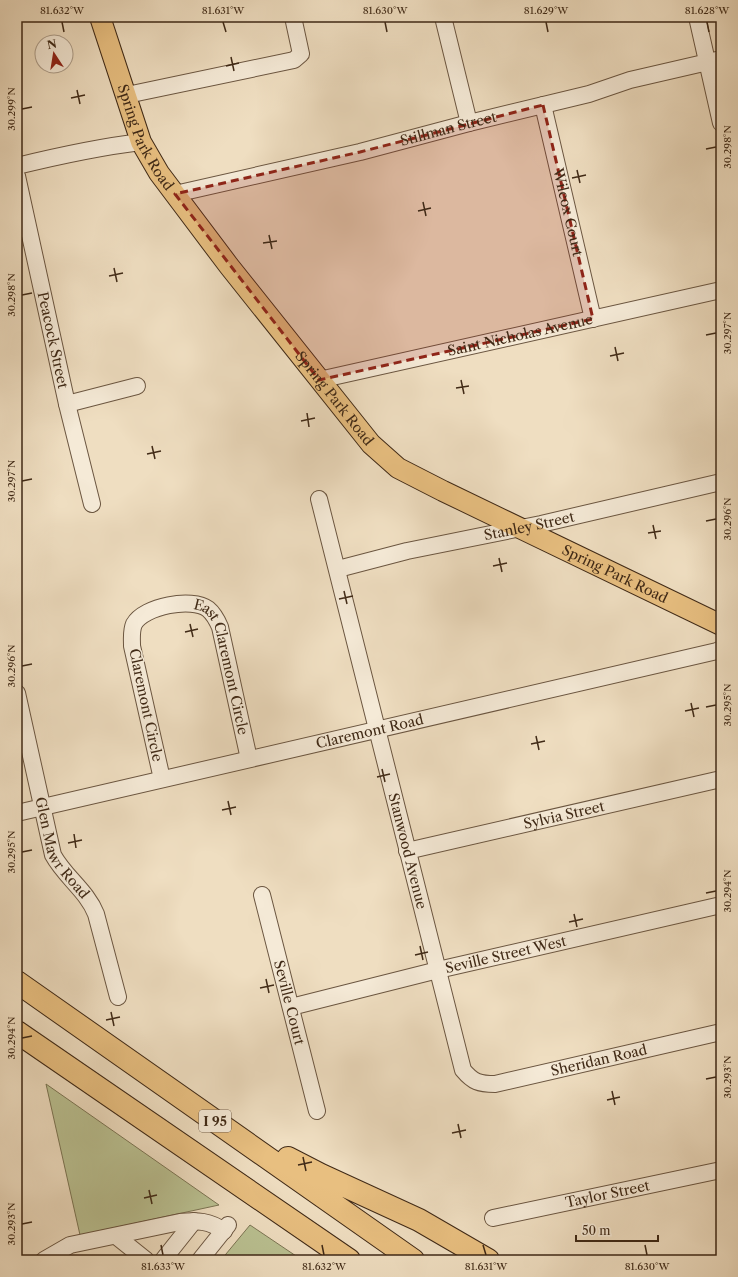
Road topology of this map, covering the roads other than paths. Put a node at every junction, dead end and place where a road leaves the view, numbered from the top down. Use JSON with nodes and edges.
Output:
{"nodes":[{"id":1,"x":100,"y":17,"type":"edge"},
{"id":2,"x":293,"y":17,"type":"edge"},
{"id":3,"x":444,"y":17,"type":"edge"},
{"id":4,"x":697,"y":17,"type":"edge"},
{"id":5,"x":714,"y":61,"type":"edge"},
{"id":6,"x":127,"y":95,"type":"junction"},
{"id":7,"x":543,"y":105,"type":"junction"},
{"id":8,"x":721,"y":122,"type":"edge"},
{"id":9,"x":469,"y":123,"type":"junction"},
{"id":10,"x":142,"y":142,"type":"junction"},
{"id":11,"x":17,"y":166,"type":"edge"},
{"id":12,"x":17,"y":176,"type":"edge"},
{"id":13,"x":175,"y":194,"type":"junction"},
{"id":14,"x":721,"y":290,"type":"edge"},
{"id":15,"x":593,"y":319,"type":"junction"},
{"id":16,"x":319,"y":380,"type":"junction"},
{"id":17,"x":137,"y":386,"type":"dead end"},
{"id":18,"x":67,"y":404,"type":"junction"},
{"id":19,"x":721,"y":482,"type":"edge"},
{"id":20,"x":319,"y":499,"type":"dead end"},
{"id":21,"x":92,"y":504,"type":"dead end"},
{"id":22,"x":519,"y":527,"type":"junction"},
{"id":23,"x":338,"y":568,"type":"junction"},
{"id":24,"x":170,"y":605,"type":"joint"},
{"id":25,"x":721,"y":625,"type":"edge"},
{"id":26,"x":721,"y":649,"type":"edge"},
{"id":27,"x":17,"y":693,"type":"edge"},
{"id":28,"x":378,"y":729,"type":"junction"},
{"id":29,"x":249,"y":759,"type":"junction"},
{"id":30,"x":721,"y":779,"type":"edge"},
{"id":31,"x":162,"y":780,"type":"junction"},
{"id":32,"x":42,"y":807,"type":"junction"},
{"id":33,"x":17,"y":813,"type":"edge"},
{"id":34,"x":407,"y":852,"type":"junction"},
{"id":35,"x":262,"y":895,"type":"dead end"},
{"id":36,"x":721,"y":905,"type":"edge"},
{"id":37,"x":438,"y":970,"type":"junction"},
{"id":38,"x":17,"y":982,"type":"edge"},
{"id":39,"x":118,"y":997,"type":"dead end"},
{"id":40,"x":290,"y":1007,"type":"junction"},
{"id":41,"x":17,"y":1032,"type":"edge"},
{"id":42,"x":721,"y":1032,"type":"edge"},
{"id":43,"x":475,"y":1081,"type":"joint"},
{"id":44,"x":317,"y":1111,"type":"dead end"},
{"id":45,"x":217,"y":1122,"type":"junction"},
{"id":46,"x":721,"y":1170,"type":"edge"},
{"id":47,"x":493,"y":1218,"type":"dead end"},
{"id":48,"x":194,"y":1221,"type":"junction"},
{"id":49,"x":116,"y":1236,"type":"junction"},
{"id":50,"x":44,"y":1260,"type":"edge"},
{"id":51,"x":146,"y":1260,"type":"edge"},
{"id":52,"x":163,"y":1260,"type":"edge"},
{"id":53,"x":200,"y":1260,"type":"edge"},
{"id":54,"x":349,"y":1260,"type":"edge"},
{"id":55,"x":413,"y":1260,"type":"edge"},
{"id":56,"x":488,"y":1260,"type":"edge"}],
"edges":[{"from":1,"to":6,"type":"main road","name":"Spring Park Road"},
{"from":2,"to":6,"type":"street"},
{"from":3,"to":9,"type":"street"},
{"from":4,"to":5,"type":"street"},
{"from":5,"to":7,"type":"street","name":"Stillman Street"},
{"from":5,"to":8,"type":"street"},
{"from":6,"to":10,"type":"main road","name":"Spring Park Road"},
{"from":7,"to":9,"type":"street","name":"Stillman Street"},
{"from":7,"to":15,"type":"street","name":"Wilcox Court"},
{"from":9,"to":13,"type":"street","name":"Stillman Street"},
{"from":10,"to":11,"type":"street"},
{"from":10,"to":13,"type":"main road","name":"Spring Park Road"},
{"from":12,"to":18,"type":"street","name":"Peacock Street"},
{"from":13,"to":16,"type":"main road","name":"Spring Park Road"},
{"from":14,"to":15,"type":"street","name":"Saint Nicholas Avenue"},
{"from":15,"to":16,"type":"street","name":"Saint Nicholas Avenue"},
{"from":16,"to":22,"type":"main road","name":"Spring Park Road"},
{"from":17,"to":18,"type":"street"},
{"from":18,"to":21,"type":"street","name":"Peacock Street"},
{"from":19,"to":22,"type":"street","name":"Stanley Street"},
{"from":20,"to":23,"type":"street","name":"Stanwood Avenue"},
{"from":22,"to":23,"type":"street","name":"Stanley Street"},
{"from":22,"to":25,"type":"main road","name":"Spring Park Road"},
{"from":23,"to":28,"type":"street","name":"Stanwood Avenue"},
{"from":24,"to":29,"type":"street","name":"East Claremont Circle"},
{"from":24,"to":31,"type":"street","name":"Claremont Circle"},
{"from":26,"to":28,"type":"street","name":"Claremont Road"},
{"from":27,"to":32,"type":"street","name":"Glen Mawr Road"},
{"from":28,"to":29,"type":"street","name":"Claremont Road"},
{"from":28,"to":34,"type":"street","name":"Stanwood Avenue"},
{"from":29,"to":31,"type":"street","name":"Claremont Road"},
{"from":30,"to":34,"type":"street","name":"Sylvia Street"},
{"from":31,"to":32,"type":"street","name":"Claremont Road"},
{"from":32,"to":33,"type":"street","name":"Claremont Road"},
{"from":32,"to":39,"type":"street","name":"Glen Mawr Road"},
{"from":34,"to":37,"type":"street","name":"Stanwood Avenue"},
{"from":35,"to":40,"type":"street","name":"Seville Court"},
{"from":36,"to":37,"type":"street","name":"Seville Street West"},
{"from":37,"to":40,"type":"street","name":"Seville Street West"},
{"from":37,"to":43,"type":"street","name":"Stanwood Avenue"},
{"from":38,"to":45,"type":"highway","number":"I 95"},
{"from":40,"to":44,"type":"street","name":"Seville Court"},
{"from":41,"to":54,"type":"highway","number":"I 95"},
{"from":42,"to":43,"type":"street","name":"Sheridan Road"},
{"from":45,"to":55,"type":"highway","number":"I 95"},
{"from":45,"to":56,"type":"highway"},
{"from":46,"to":47,"type":"street","name":"Taylor Street"},
{"from":48,"to":49,"type":"street"},
{"from":48,"to":52,"type":"street"},
{"from":48,"to":53,"type":"street"},
{"from":49,"to":50,"type":"street"},
{"from":49,"to":51,"type":"street"}]}
